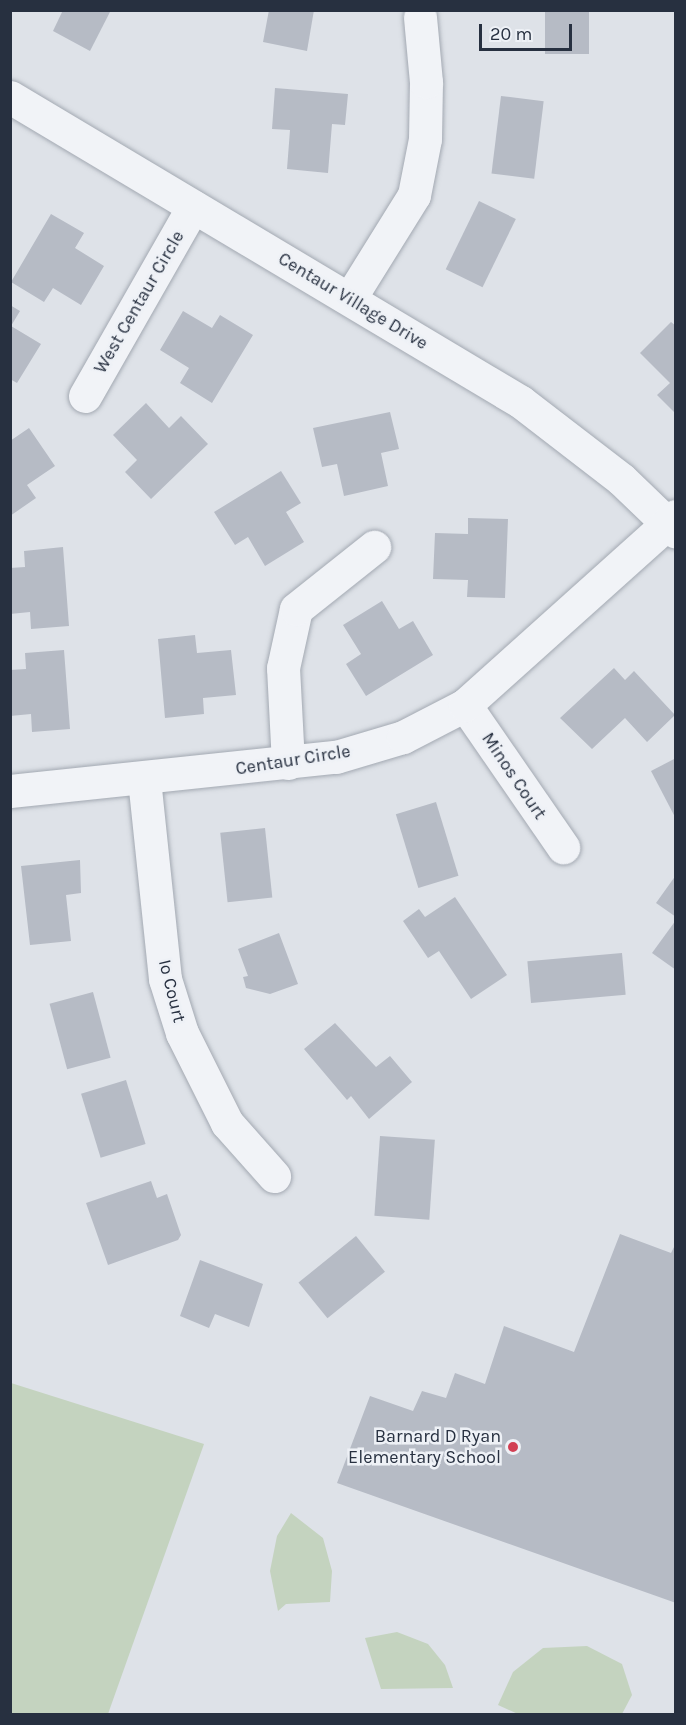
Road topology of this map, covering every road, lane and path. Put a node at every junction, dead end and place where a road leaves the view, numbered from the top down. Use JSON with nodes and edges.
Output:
{"nodes":[{"id":1,"x":420,"y":17,"type":"dead end"},
{"id":2,"x":10,"y":97,"type":"edge"},
{"id":3,"x":193,"y":207,"type":"junction"},
{"id":4,"x":350,"y":298,"type":"junction"},
{"id":5,"x":85,"y":396,"type":"dead end"},
{"id":6,"x":673,"y":524,"type":"edge"},
{"id":7,"x":374,"y":548,"type":"dead end"},
{"id":8,"x":465,"y":705,"type":"junction"},
{"id":9,"x":288,"y":763,"type":"junction"},
{"id":10,"x":144,"y":779,"type":"junction"},
{"id":11,"x":10,"y":791,"type":"edge"},
{"id":12,"x":563,"y":847,"type":"dead end"},
{"id":13,"x":274,"y":1176,"type":"dead end"}],
"edges":[{"from":1,"to":4,"type":"street"},
{"from":2,"to":3,"type":"street","name":"Centaur Village Drive"},
{"from":3,"to":4,"type":"street","name":"Centaur Village Drive"},
{"from":3,"to":5,"type":"street","name":"West Centaur Circle"},
{"from":4,"to":6,"type":"street","name":"Centaur Village Drive"},
{"from":6,"to":8,"type":"street","name":"Centaur Circle"},
{"from":7,"to":9,"type":"street"},
{"from":8,"to":9,"type":"street","name":"Centaur Circle"},
{"from":8,"to":12,"type":"street","name":"Minos Court"},
{"from":9,"to":10,"type":"street","name":"Centaur Circle"},
{"from":10,"to":11,"type":"street","name":"Centaur Circle"},
{"from":10,"to":13,"type":"street","name":"Io Court"}]}
